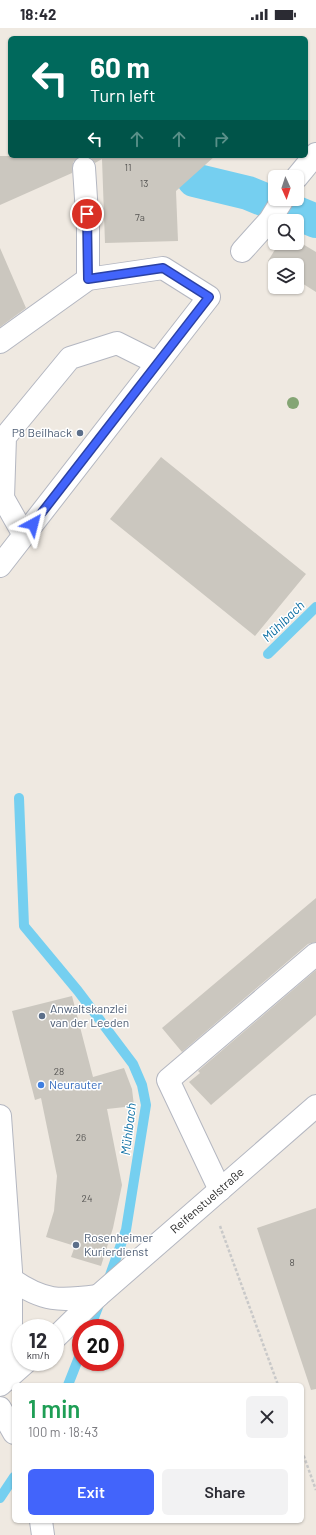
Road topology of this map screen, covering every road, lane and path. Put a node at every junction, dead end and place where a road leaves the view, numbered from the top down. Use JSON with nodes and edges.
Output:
{"nodes":[{"id":1,"x":316,"y":154,"type":"edge"},
{"id":2,"x":84,"y":168,"type":"dead end"},
{"id":3,"x":302,"y":170,"type":"edge"},
{"id":4,"x":279,"y":206,"type":"edge"},
{"id":5,"x":242,"y":251,"type":"dead end"},
{"id":6,"x":88,"y":279,"type":"junction"},
{"id":7,"x":0,"y":342,"type":"edge"},
{"id":8,"x":157,"y":363,"type":"junction"},
{"id":9,"x":24,"y":535,"type":"junction"},
{"id":10,"x":0,"y":566,"type":"edge"},
{"id":11,"x":316,"y":954,"type":"edge"},
{"id":12,"x":316,"y":1106,"type":"edge"},
{"id":13,"x":0,"y":1116,"type":"edge"},
{"id":14,"x":215,"y":1194,"type":"junction"},
{"id":15,"x":11,"y":1279,"type":"junction"},
{"id":16,"x":98,"y":1296,"type":"junction"},
{"id":17,"x":64,"y":1329,"type":"edge"},
{"id":18,"x":16,"y":1371,"type":"edge"},
{"id":19,"x":2,"y":1383,"type":"edge"},
{"id":20,"x":277,"y":1383,"type":"edge"},
{"id":21,"x":0,"y":1408,"type":"edge"},
{"id":22,"x":12,"y":1429,"type":"edge"},
{"id":23,"x":304,"y":1457,"type":"edge"},
{"id":24,"x":316,"y":1490,"type":"edge"},
{"id":25,"x":41,"y":1523,"type":"edge"},
{"id":26,"x":44,"y":1535,"type":"edge"}],
"edges":[{"from":1,"to":3,"type":"street"},
{"from":2,"to":6,"type":"street"},
{"from":4,"to":5,"type":"street"},
{"from":6,"to":7,"type":"street"},
{"from":6,"to":8,"type":"street"},
{"from":8,"to":9,"type":"street"},
{"from":8,"to":9,"type":"street"},
{"from":9,"to":10,"type":"street"},
{"from":11,"to":14,"type":"street"},
{"from":12,"to":14,"type":"street","name":"Reifenstuelstraße"},
{"from":13,"to":15,"type":"street"},
{"from":14,"to":16,"type":"street","name":"Reifenstuelstraße"},
{"from":14,"to":20,"type":"path"},
{"from":15,"to":16,"type":"street"},
{"from":15,"to":19,"type":"street"},
{"from":16,"to":17,"type":"street","name":"Reifenstuelstraße"},
{"from":18,"to":19,"type":"street"},
{"from":21,"to":22,"type":"street"},
{"from":23,"to":24,"type":"path"},
{"from":25,"to":26,"type":"street"}]}
